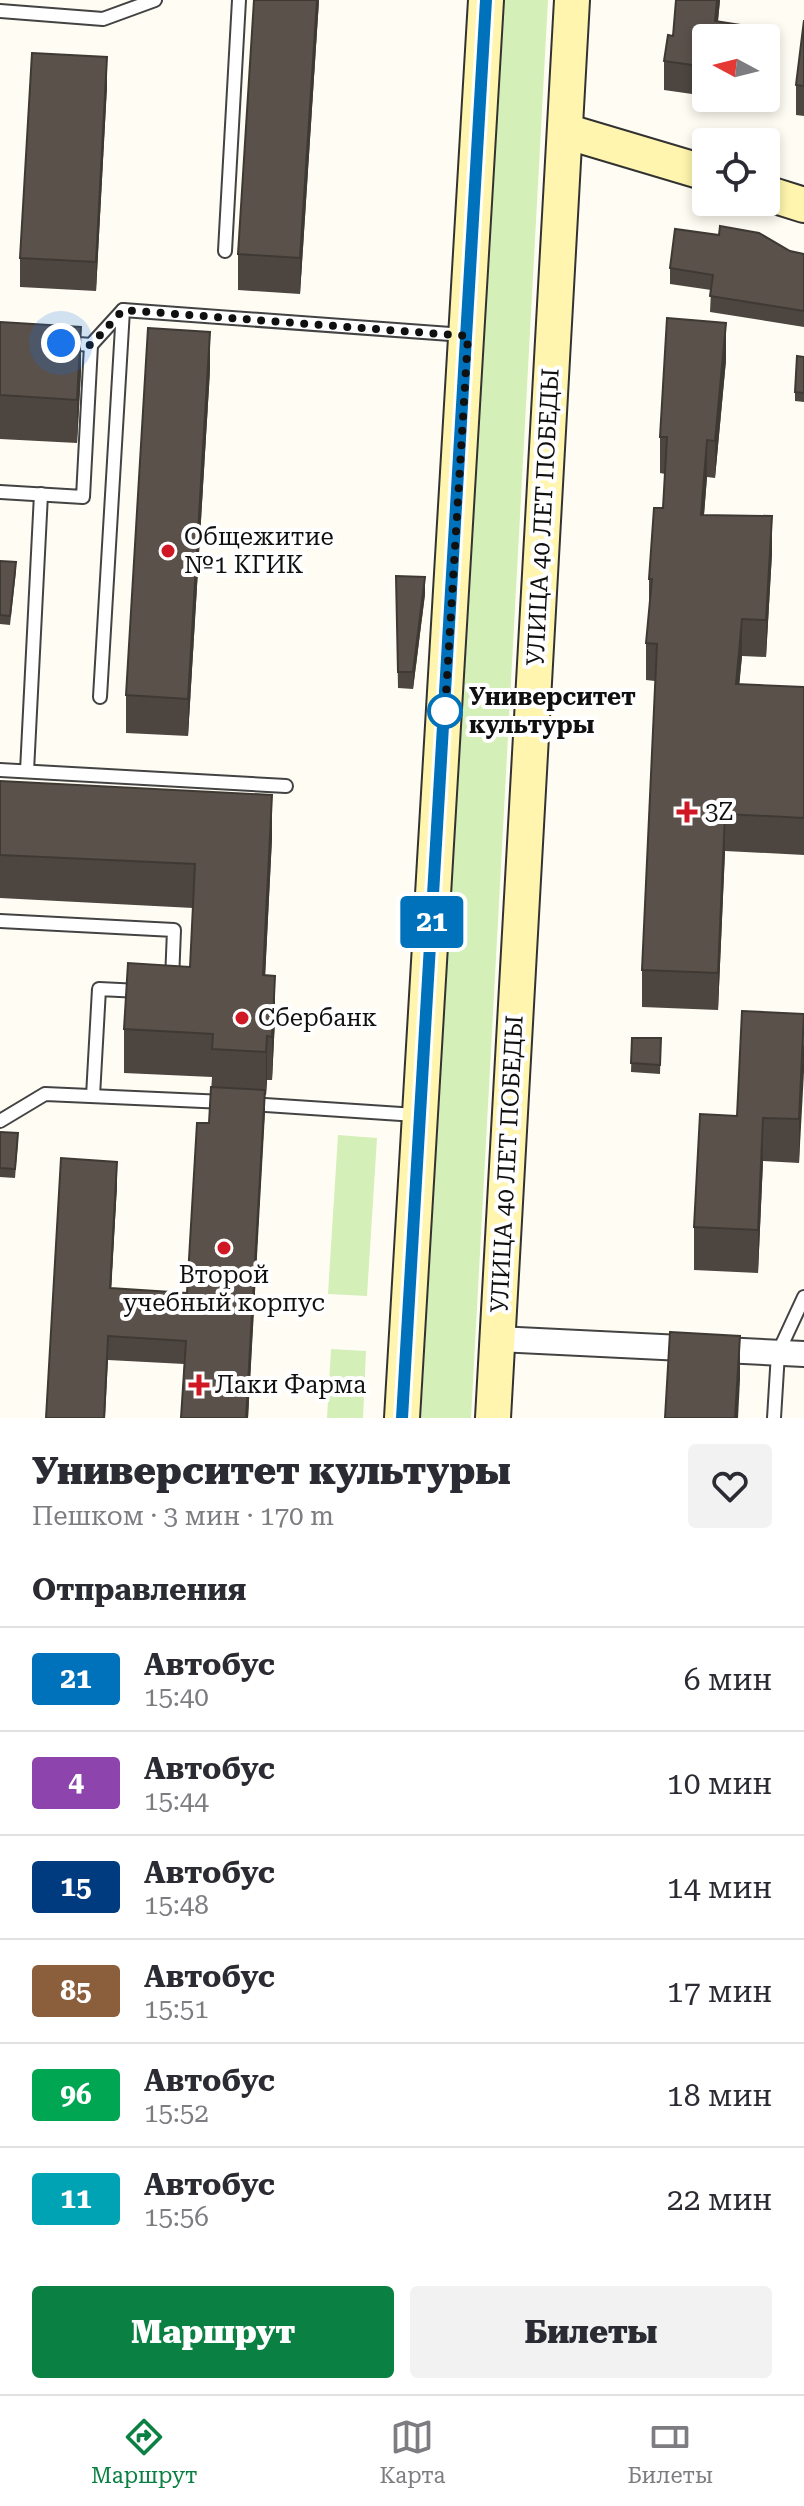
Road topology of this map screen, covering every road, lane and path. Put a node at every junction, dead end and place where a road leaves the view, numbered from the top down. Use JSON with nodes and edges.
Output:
{"nodes":[{"id":1,"x":155,"y":0,"type":"edge"},
{"id":2,"x":239,"y":0,"type":"edge"},
{"id":3,"x":486,"y":0,"type":"edge"},
{"id":4,"x":572,"y":0,"type":"edge"},
{"id":5,"x":0,"y":11,"type":"edge"},
{"id":6,"x":565,"y":131,"type":"junction"},
{"id":7,"x":692,"y":169,"type":"edge"},
{"id":8,"x":780,"y":197,"type":"edge"},
{"id":9,"x":804,"y":205,"type":"edge"},
{"id":10,"x":225,"y":251,"type":"dead end"},
{"id":11,"x":123,"y":310,"type":"junction"},
{"id":12,"x":468,"y":336,"type":"junction"},
{"id":13,"x":61,"y":343,"type":"edge"},
{"id":14,"x":91,"y":345,"type":"junction"},
{"id":15,"x":0,"y":492,"type":"edge"},
{"id":16,"x":41,"y":494,"type":"junction"},
{"id":17,"x":100,"y":697,"type":"dead end"},
{"id":18,"x":0,"y":770,"type":"edge"},
{"id":19,"x":27,"y":771,"type":"junction"},
{"id":20,"x":286,"y":786,"type":"dead end"},
{"id":21,"x":0,"y":921,"type":"edge"},
{"id":22,"x":157,"y":991,"type":"edge"},
{"id":23,"x":171,"y":992,"type":"edge"},
{"id":24,"x":93,"y":1096,"type":"junction"},
{"id":25,"x":419,"y":1115,"type":"junction"},
{"id":26,"x":0,"y":1121,"type":"edge"},
{"id":27,"x":804,"y":1297,"type":"edge"},
{"id":28,"x":498,"y":1339,"type":"junction"},
{"id":29,"x":778,"y":1353,"type":"junction"},
{"id":30,"x":804,"y":1354,"type":"edge"},
{"id":31,"x":402,"y":1418,"type":"edge"},
{"id":32,"x":493,"y":1418,"type":"edge"},
{"id":33,"x":774,"y":1418,"type":"edge"}],
"edges":[{"from":1,"to":5,"type":"lane"},
{"from":2,"to":10,"type":"lane"},
{"from":3,"to":12,"type":"main road"},
{"from":4,"to":6,"type":"main road","name":"УЛИЦА 40 ЛЕТ ПОБЕДЫ"},
{"from":6,"to":7,"type":"main road"},
{"from":6,"to":28,"type":"main road","name":"УЛИЦА 40 ЛЕТ ПОБЕДЫ"},
{"from":8,"to":9,"type":"main road"},
{"from":11,"to":12,"type":"lane"},
{"from":11,"to":14,"type":"lane"},
{"from":11,"to":17,"type":"lane"},
{"from":12,"to":25,"type":"main road"},
{"from":13,"to":14,"type":"lane"},
{"from":14,"to":16,"type":"lane"},
{"from":15,"to":16,"type":"lane"},
{"from":16,"to":19,"type":"lane"},
{"from":18,"to":19,"type":"lane"},
{"from":19,"to":20,"type":"lane"},
{"from":21,"to":23,"type":"lane"},
{"from":22,"to":24,"type":"lane"},
{"from":24,"to":25,"type":"lane"},
{"from":24,"to":26,"type":"lane"},
{"from":25,"to":31,"type":"main road"},
{"from":27,"to":29,"type":"lane"},
{"from":28,"to":29,"type":"street"},
{"from":28,"to":32,"type":"main road","name":"УЛИЦА 40 ЛЕТ ПОБЕДЫ"},
{"from":29,"to":30,"type":"street"},
{"from":29,"to":33,"type":"lane"}]}
